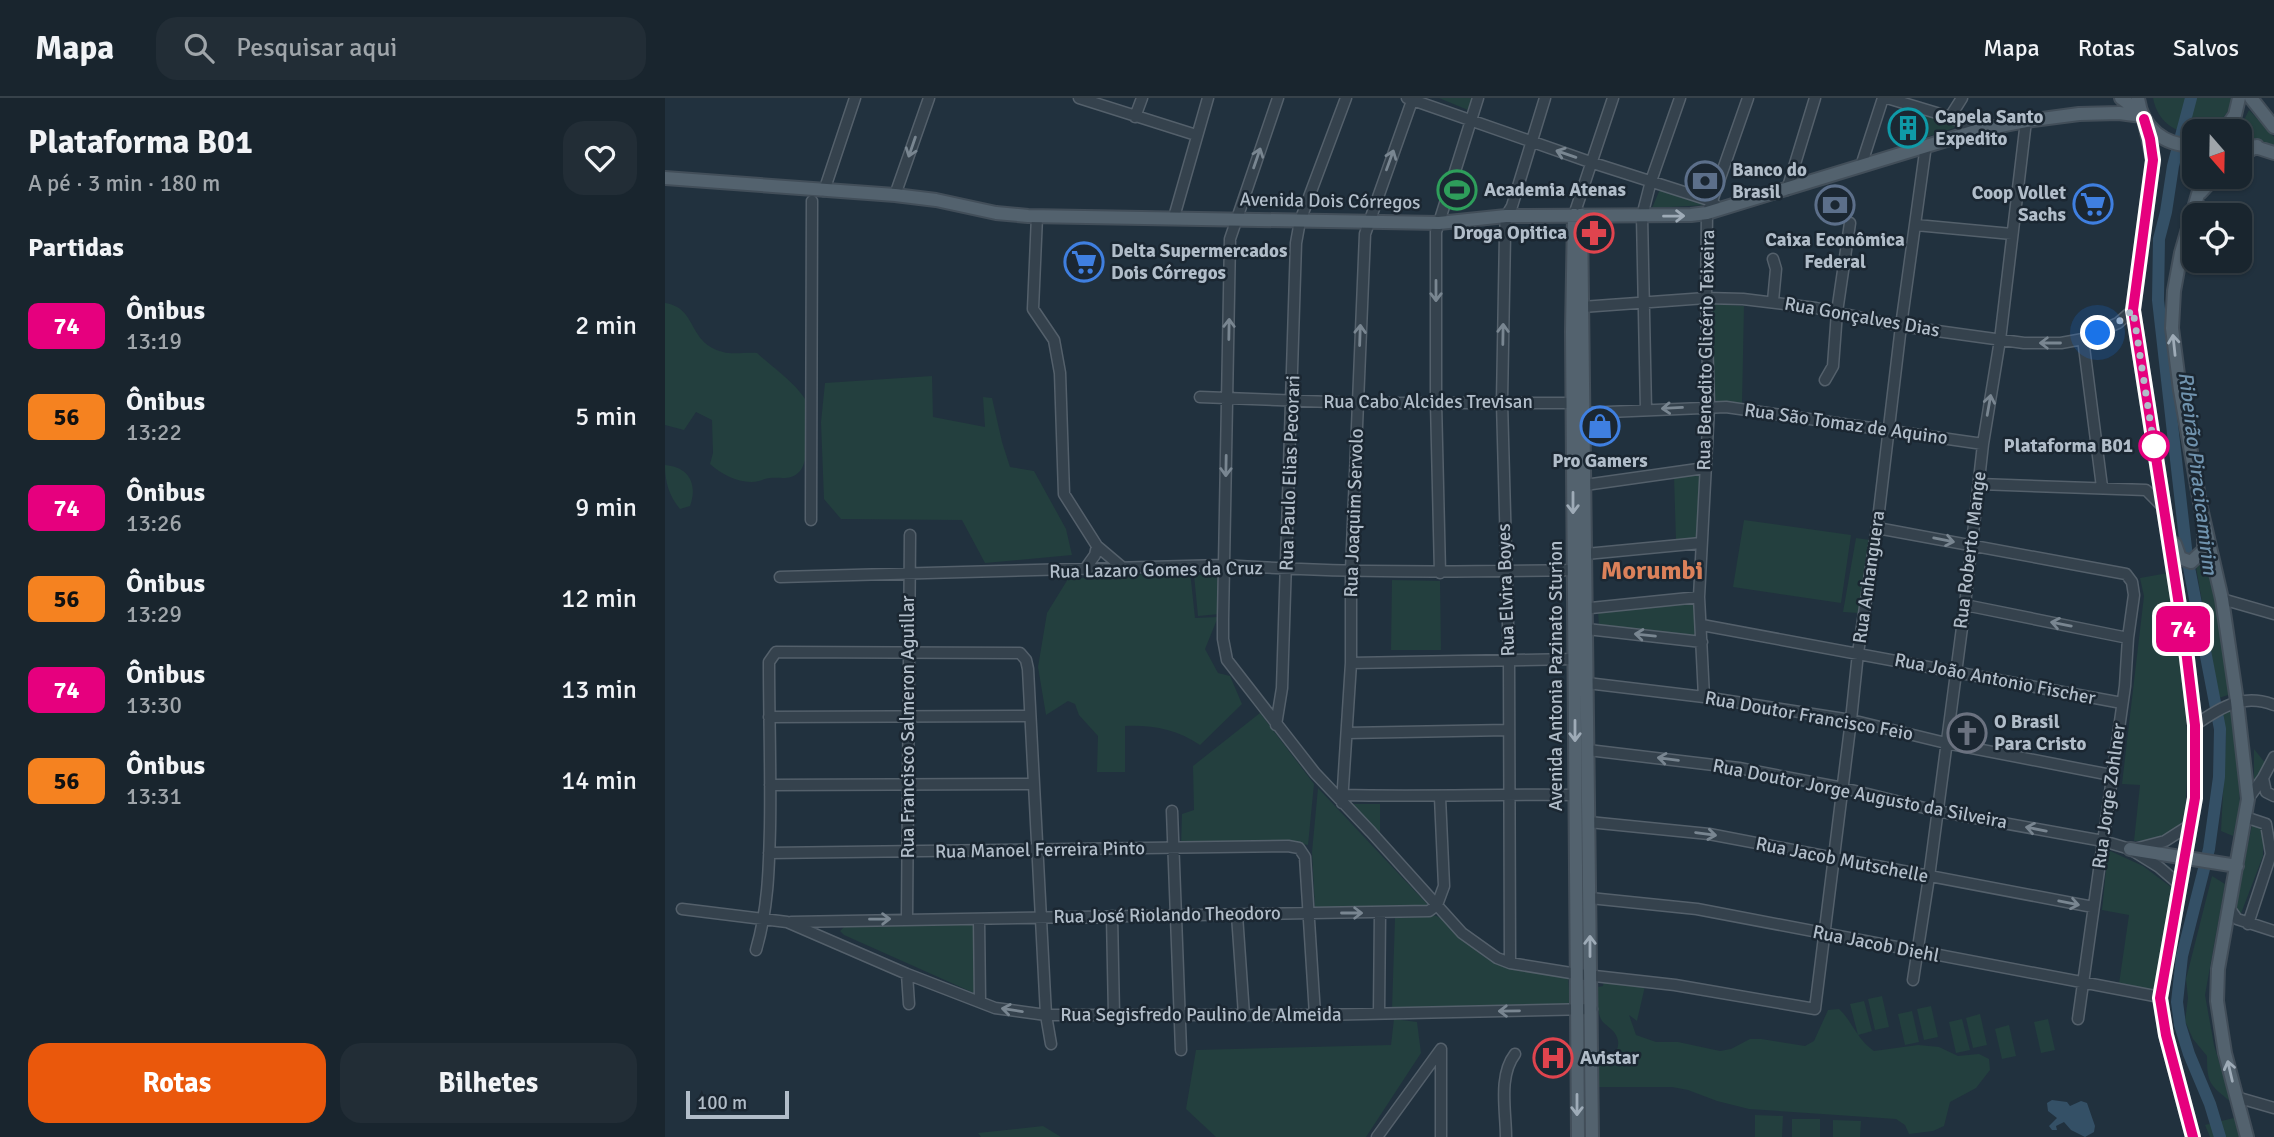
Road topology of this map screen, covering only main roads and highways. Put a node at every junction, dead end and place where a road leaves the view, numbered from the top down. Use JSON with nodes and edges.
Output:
{"nodes":[{"id":1,"x":2121,"y":98,"type":"edge"},
{"id":2,"x":2138,"y":98,"type":"edge"},
{"id":3,"x":2239,"y":98,"type":"edge"},
{"id":4,"x":2251,"y":98,"type":"edge"},
{"id":5,"x":2143,"y":116,"type":"junction"},
{"id":6,"x":2233,"y":119,"type":"edge"},
{"id":7,"x":2274,"y":127,"type":"edge"},
{"id":8,"x":2182,"y":144,"type":"edge"},
{"id":9,"x":2252,"y":145,"type":"edge"},
{"id":10,"x":2257,"y":146,"type":"junction"},
{"id":11,"x":2252,"y":149,"type":"edge"},
{"id":12,"x":2274,"y":153,"type":"edge"},
{"id":13,"x":668,"y":177,"type":"edge"},
{"id":14,"x":2199,"y":189,"type":"edge"},
{"id":15,"x":2204,"y":189,"type":"edge"},
{"id":16,"x":2194,"y":202,"type":"junction"},
{"id":17,"x":1578,"y":215,"type":"junction"},
{"id":18,"x":1573,"y":403,"type":"junction"},
{"id":19,"x":1584,"y":413,"type":"junction"},
{"id":20,"x":1573,"y":424,"type":"junction"},
{"id":21,"x":2163,"y":507,"type":"junction"},
{"id":22,"x":2201,"y":508,"type":"junction"},
{"id":23,"x":1580,"y":610,"type":"junction"},
{"id":24,"x":1575,"y":659,"type":"junction"},
{"id":25,"x":1587,"y":682,"type":"junction"},
{"id":26,"x":2130,"y":849,"type":"road end"},
{"id":27,"x":2190,"y":859,"type":"junction"},
{"id":28,"x":2237,"y":866,"type":"junction"},
{"id":29,"x":1578,"y":1137,"type":"edge"},
{"id":30,"x":1592,"y":1137,"type":"edge"},
{"id":31,"x":2193,"y":1137,"type":"edge"},
{"id":32,"x":2247,"y":1137,"type":"edge"}],
"edges":[{"from":1,"to":5,"type":"main road"},
{"from":2,"to":5,"type":"main road"},
{"from":3,"to":6,"type":"main road"},
{"from":4,"to":7,"type":"main road"},
{"from":5,"to":8,"type":"main road"},
{"from":17,"to":5,"type":"main road","name":"Avenida Dois Córregos","one_way":true},
{"from":5,"to":21,"type":"main road"},
{"from":9,"to":10,"type":"main road"},
{"from":10,"to":11,"type":"main road"},
{"from":10,"to":12,"type":"main road"},
{"from":13,"to":17,"type":"main road","name":"Avenida Dois Córregos"},
{"from":14,"to":16,"type":"main road"},
{"from":15,"to":16,"type":"main road"},
{"from":22,"to":16,"type":"main road","one_way":true},
{"from":17,"to":18,"type":"main road","name":"Avenida Antonia Pazinato Sturion"},
{"from":17,"to":19,"type":"main road","name":"Avenida Antonia Pazinato Sturion"},
{"from":18,"to":19,"type":"main road"},
{"from":18,"to":20,"type":"main road","name":"Avenida Antonia Pazinato Sturion"},
{"from":19,"to":20,"type":"main road"},
{"from":19,"to":23,"type":"main road","name":"Avenida Antonia Pazinato Sturion"},
{"from":20,"to":23,"type":"main road","name":"Avenida Antonia Pazinato Sturion","one_way":true},
{"from":21,"to":22,"type":"main road"},
{"from":21,"to":27,"type":"main road"},
{"from":22,"to":28,"type":"main road"},
{"from":23,"to":24,"type":"main road","name":"Avenida Antonia Pazinato Sturion"},
{"from":23,"to":25,"type":"main road","name":"Avenida Antonia Pazinato Sturion"},
{"from":24,"to":25,"type":"main road"},
{"from":24,"to":29,"type":"main road","name":"Avenida Antonia Pazinato Sturion","one_way":true},
{"from":30,"to":25,"type":"main road","name":"Avenida Antonia Pazinato Sturion","one_way":true},
{"from":26,"to":27,"type":"main road"},
{"from":27,"to":28,"type":"main road"},
{"from":27,"to":31,"type":"main road"},
{"from":32,"to":28,"type":"main road","one_way":true}]}
